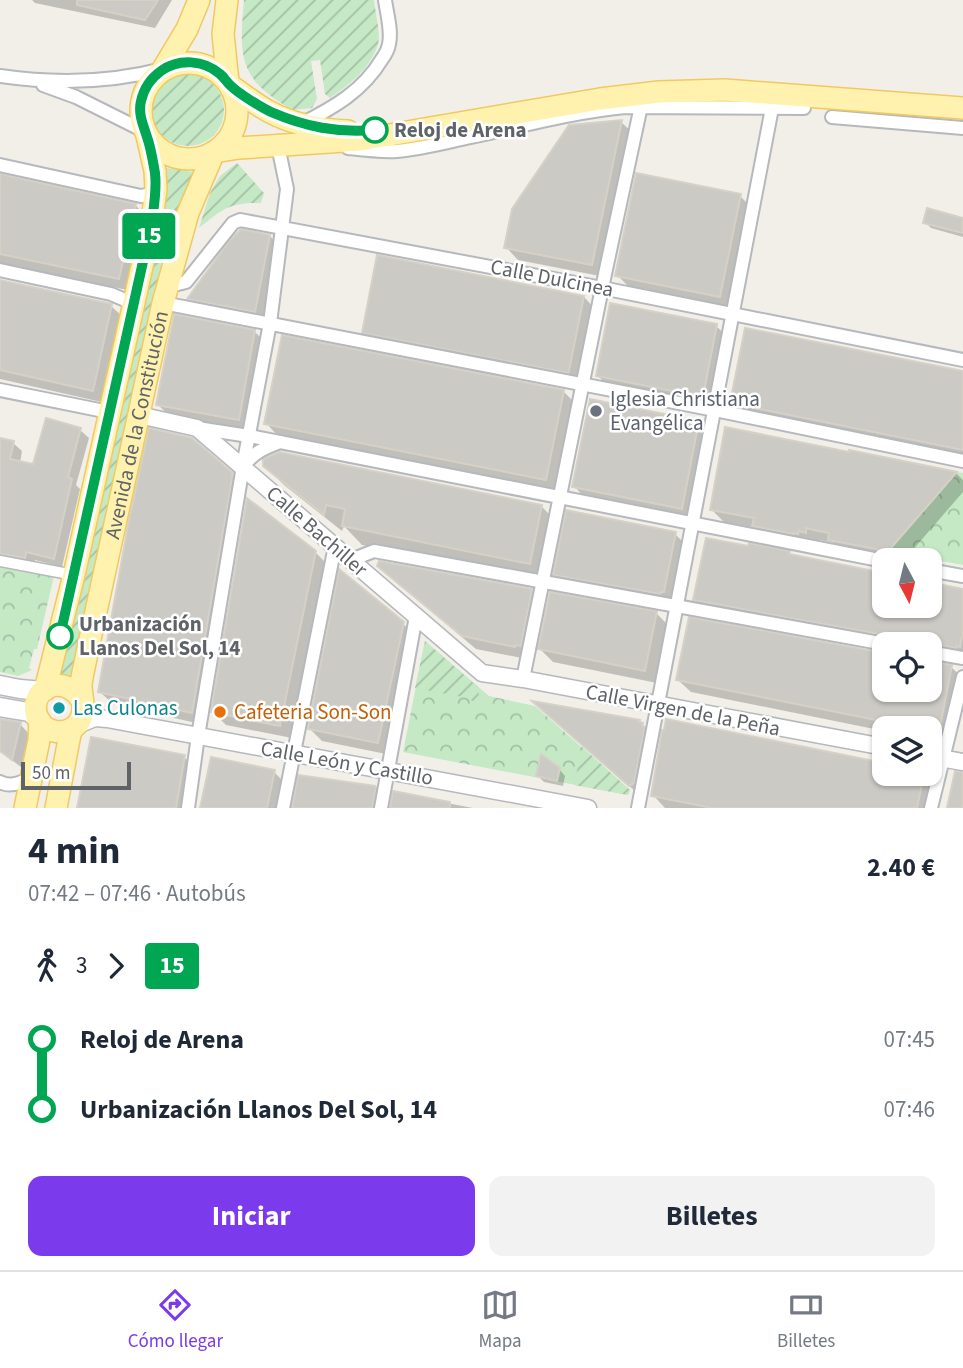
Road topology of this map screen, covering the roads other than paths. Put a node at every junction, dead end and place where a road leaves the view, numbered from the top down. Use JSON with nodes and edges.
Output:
{"nodes":[{"id":1,"x":199,"y":0,"type":"edge"},
{"id":2,"x":227,"y":0,"type":"edge"},
{"id":3,"x":385,"y":0,"type":"edge"},
{"id":4,"x":163,"y":69,"type":"junction"},
{"id":5,"x":0,"y":76,"type":"edge"},
{"id":6,"x":33,"y":81,"type":"junction"},
{"id":7,"x":229,"y":84,"type":"junction"},
{"id":8,"x":963,"y":97,"type":"edge"},
{"id":9,"x":641,"y":106,"type":"junction"},
{"id":10,"x":772,"y":108,"type":"junction"},
{"id":11,"x":804,"y":108,"type":"joint"},
{"id":12,"x":963,"y":110,"type":"edge"},
{"id":13,"x":832,"y":117,"type":"dead end"},
{"id":14,"x":963,"y":128,"type":"edge"},
{"id":15,"x":146,"y":133,"type":"junction"},
{"id":16,"x":304,"y":134,"type":"junction"},
{"id":17,"x":278,"y":146,"type":"junction"},
{"id":18,"x":214,"y":152,"type":"junction"},
{"id":19,"x":0,"y":165,"type":"edge"},
{"id":20,"x":156,"y":189,"type":"junction"},
{"id":21,"x":283,"y":227,"type":"junction"},
{"id":22,"x":0,"y":271,"type":"edge"},
{"id":23,"x":602,"y":288,"type":"junction"},
{"id":24,"x":166,"y":293,"type":"junction"},
{"id":25,"x":133,"y":307,"type":"junction"},
{"id":26,"x":734,"y":314,"type":"junction"},
{"id":27,"x":270,"y":323,"type":"junction"},
{"id":28,"x":963,"y":360,"type":"edge"},
{"id":29,"x":582,"y":384,"type":"junction"},
{"id":30,"x":0,"y":390,"type":"edge"},
{"id":31,"x":715,"y":410,"type":"junction"},
{"id":32,"x":109,"y":412,"type":"junction"},
{"id":33,"x":139,"y":415,"type":"junction"},
{"id":34,"x":197,"y":428,"type":"junction"},
{"id":35,"x":249,"y":436,"type":"junction"},
{"id":36,"x":279,"y":442,"type":"junction"},
{"id":37,"x":963,"y":461,"type":"edge"},
{"id":38,"x":243,"y":466,"type":"junction"},
{"id":39,"x":559,"y":498,"type":"junction"},
{"id":40,"x":693,"y":524,"type":"junction"},
{"id":41,"x":335,"y":546,"type":"junction"},
{"id":42,"x":872,"y":559,"type":"edge"},
{"id":43,"x":351,"y":560,"type":"junction"},
{"id":44,"x":0,"y":561,"type":"edge"},
{"id":45,"x":942,"y":572,"type":"edge"},
{"id":46,"x":74,"y":575,"type":"junction"},
{"id":47,"x":963,"y":576,"type":"edge"},
{"id":48,"x":542,"y":582,"type":"junction"},
{"id":49,"x":677,"y":606,"type":"junction"},
{"id":50,"x":416,"y":616,"type":"junction"},
{"id":51,"x":872,"y":642,"type":"edge"},
{"id":52,"x":942,"y":654,"type":"edge"},
{"id":53,"x":963,"y":658,"type":"edge"},
{"id":54,"x":482,"y":673,"type":"joint"},
{"id":55,"x":963,"y":677,"type":"edge"},
{"id":56,"x":523,"y":679,"type":"junction"},
{"id":57,"x":0,"y":685,"type":"edge"},
{"id":58,"x":44,"y":690,"type":"junction"},
{"id":59,"x":82,"y":702,"type":"junction"},
{"id":60,"x":658,"y":705,"type":"junction"},
{"id":61,"x":0,"y":707,"type":"edge"},
{"id":62,"x":107,"y":719,"type":"junction"},
{"id":63,"x":39,"y":720,"type":"junction"},
{"id":64,"x":73,"y":728,"type":"junction"},
{"id":65,"x":198,"y":736,"type":"junction"},
{"id":66,"x":942,"y":739,"type":"edge"},
{"id":67,"x":872,"y":745,"type":"edge"},
{"id":68,"x":295,"y":752,"type":"junction"},
{"id":69,"x":942,"y":758,"type":"edge"},
{"id":70,"x":963,"y":762,"type":"edge"},
{"id":71,"x":389,"y":770,"type":"junction"},
{"id":72,"x":31,"y":778,"type":"junction"},
{"id":73,"x":0,"y":782,"type":"edge"},
{"id":74,"x":933,"y":786,"type":"edge"},
{"id":75,"x":25,"y":808,"type":"edge"},
{"id":76,"x":56,"y":808,"type":"edge"},
{"id":77,"x":188,"y":808,"type":"edge"},
{"id":78,"x":283,"y":808,"type":"edge"},
{"id":79,"x":381,"y":808,"type":"edge"},
{"id":80,"x":588,"y":808,"type":"edge"},
{"id":81,"x":638,"y":808,"type":"edge"},
{"id":82,"x":931,"y":808,"type":"edge"}],
"edges":[{"from":1,"to":4,"type":"main road"},
{"from":2,"to":7,"type":"main road"},
{"from":3,"to":16,"type":"street"},
{"from":4,"to":6,"type":"street"},
{"from":4,"to":7,"type":"main road"},
{"from":4,"to":15,"type":"main road"},
{"from":5,"to":6,"type":"street"},
{"from":6,"to":15,"type":"street"},
{"from":7,"to":16,"type":"main road"},
{"from":7,"to":18,"type":"main road"},
{"from":8,"to":16,"type":"main road"},
{"from":9,"to":10,"type":"street"},
{"from":9,"to":16,"type":"street"},
{"from":9,"to":23,"type":"street"},
{"from":10,"to":11,"type":"street"},
{"from":10,"to":26,"type":"street"},
{"from":11,"to":12,"type":"main road"},
{"from":12,"to":16,"type":"main road"},
{"from":13,"to":14,"type":"street"},
{"from":15,"to":18,"type":"main road"},
{"from":15,"to":20,"type":"main road","name":"Avenida de la Constitución"},
{"from":16,"to":17,"type":"main road"},
{"from":17,"to":18,"type":"main road"},
{"from":17,"to":21,"type":"street"},
{"from":18,"to":24,"type":"main road","name":"Avenida de la Constitución"},
{"from":19,"to":20,"type":"street"},
{"from":20,"to":25,"type":"main road","name":"Avenida de la Constitución"},
{"from":21,"to":23,"type":"street","name":"Calle Dulcinea"},
{"from":21,"to":24,"type":"street","name":"Calle Dulcinea"},
{"from":21,"to":27,"type":"street"},
{"from":22,"to":25,"type":"street"},
{"from":23,"to":26,"type":"street","name":"Calle Dulcinea"},
{"from":23,"to":29,"type":"street"},
{"from":24,"to":27,"type":"street"},
{"from":24,"to":33,"type":"main road","name":"Avenida de la Constitución"},
{"from":25,"to":32,"type":"main road","name":"Avenida de la Constitución"},
{"from":26,"to":28,"type":"street","name":"Calle Dulcinea"},
{"from":26,"to":31,"type":"street"},
{"from":27,"to":29,"type":"street"},
{"from":27,"to":35,"type":"street"},
{"from":29,"to":31,"type":"street"},
{"from":29,"to":39,"type":"street"},
{"from":30,"to":32,"type":"street"},
{"from":31,"to":37,"type":"street"},
{"from":31,"to":40,"type":"street"},
{"from":32,"to":46,"type":"main road","name":"Avenida de la Constitución"},
{"from":33,"to":34,"type":"street","name":"Calle Bachiller"},
{"from":33,"to":59,"type":"main road","name":"Avenida de la Constitución"},
{"from":34,"to":35,"type":"street"},
{"from":34,"to":38,"type":"street","name":"Calle Bachiller"},
{"from":35,"to":36,"type":"street"},
{"from":35,"to":38,"type":"street"},
{"from":36,"to":38,"type":"street"},
{"from":36,"to":39,"type":"street"},
{"from":38,"to":41,"type":"street","name":"Calle Bachiller"},
{"from":38,"to":65,"type":"street"},
{"from":39,"to":40,"type":"street"},
{"from":39,"to":48,"type":"street"},
{"from":40,"to":42,"type":"street"},
{"from":40,"to":49,"type":"street"},
{"from":41,"to":43,"type":"street","name":"Calle Bachiller"},
{"from":41,"to":68,"type":"street"},
{"from":43,"to":48,"type":"street"},
{"from":43,"to":50,"type":"street","name":"Calle Bachiller"},
{"from":44,"to":46,"type":"street"},
{"from":45,"to":47,"type":"street"},
{"from":46,"to":58,"type":"main road","name":"Avenida de la Constitución"},
{"from":48,"to":49,"type":"street"},
{"from":48,"to":56,"type":"street"},
{"from":49,"to":51,"type":"street"},
{"from":49,"to":60,"type":"street"},
{"from":50,"to":54,"type":"street","name":"Calle Bachiller"},
{"from":50,"to":71,"type":"street"},
{"from":52,"to":53,"type":"street"},
{"from":54,"to":56,"type":"street","name":"Calle Virgen de la Peña"},
{"from":55,"to":66,"type":"street"},
{"from":56,"to":60,"type":"street","name":"Calle Virgen de la Peña"},
{"from":57,"to":58,"type":"main road"},
{"from":58,"to":59,"type":"main road"},
{"from":58,"to":63,"type":"main road"},
{"from":59,"to":62,"type":"street","name":"Calle León y Castillo"},
{"from":59,"to":64,"type":"main road"},
{"from":60,"to":67,"type":"street","name":"Calle Virgen de la Peña"},
{"from":60,"to":81,"type":"street"},
{"from":61,"to":63,"type":"main road"},
{"from":62,"to":64,"type":"street","name":"Calle León y Castillo"},
{"from":62,"to":65,"type":"street","name":"Calle León y Castillo"},
{"from":63,"to":64,"type":"main road"},
{"from":63,"to":72,"type":"main road"},
{"from":64,"to":76,"type":"main road"},
{"from":65,"to":68,"type":"street","name":"Calle León y Castillo"},
{"from":65,"to":77,"type":"street"},
{"from":68,"to":71,"type":"street","name":"Calle León y Castillo"},
{"from":68,"to":78,"type":"street"},
{"from":69,"to":70,"type":"street"},
{"from":71,"to":79,"type":"street"},
{"from":71,"to":80,"type":"street","name":"Calle León y Castillo"},
{"from":72,"to":73,"type":"street"},
{"from":72,"to":75,"type":"main road"},
{"from":74,"to":82,"type":"street"}]}
